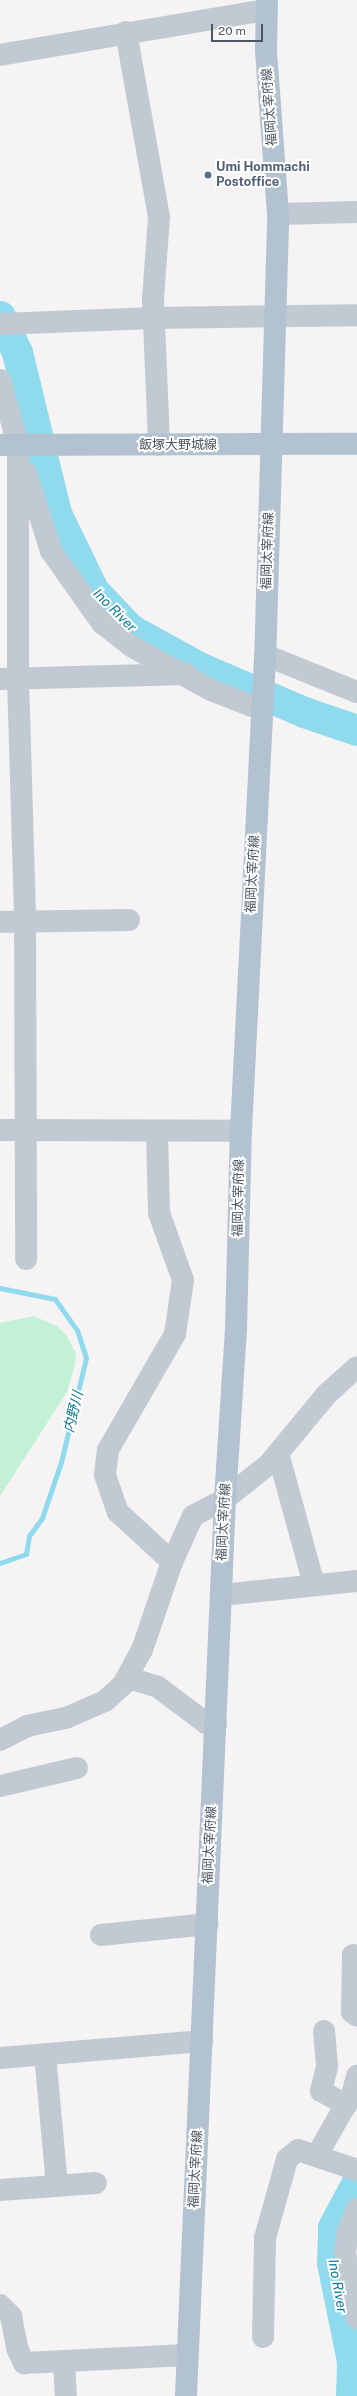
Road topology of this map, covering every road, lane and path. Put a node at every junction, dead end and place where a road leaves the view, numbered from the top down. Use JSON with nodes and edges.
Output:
{"nodes":[{"id":1,"x":267,"y":5,"type":"edge"},
{"id":2,"x":126,"y":32,"type":"junction"},
{"id":3,"x":0,"y":55,"type":"edge"},
{"id":4,"x":357,"y":212,"type":"edge"},
{"id":5,"x":278,"y":214,"type":"junction"},
{"id":6,"x":276,"y":315,"type":"junction"},
{"id":7,"x":357,"y":315,"type":"edge"},
{"id":8,"x":154,"y":318,"type":"junction"},
{"id":9,"x":0,"y":324,"type":"edge"},
{"id":10,"x":0,"y":380,"type":"edge"},
{"id":11,"x":272,"y":444,"type":"junction"},
{"id":12,"x":357,"y":444,"type":"edge"},
{"id":13,"x":159,"y":445,"type":"junction"},
{"id":14,"x":16,"y":450,"type":"edge"},
{"id":15,"x":265,"y":659,"type":"junction"},
{"id":16,"x":187,"y":674,"type":"junction"},
{"id":17,"x":9,"y":679,"type":"edge"},
{"id":18,"x":353,"y":687,"type":"edge"},
{"id":19,"x":262,"y":710,"type":"junction"},
{"id":20,"x":129,"y":920,"type":"dead end"},
{"id":21,"x":0,"y":922,"type":"edge"},
{"id":22,"x":25,"y":922,"type":"junction"},
{"id":23,"x":0,"y":1130,"type":"edge"},
{"id":24,"x":26,"y":1130,"type":"junction"},
{"id":25,"x":157,"y":1131,"type":"junction"},
{"id":26,"x":241,"y":1131,"type":"junction"},
{"id":27,"x":26,"y":1259,"type":"dead end"},
{"id":28,"x":357,"y":1367,"type":"edge"},
{"id":29,"x":278,"y":1453,"type":"junction"},
{"id":30,"x":225,"y":1499,"type":"junction"},
{"id":31,"x":172,"y":1562,"type":"junction"},
{"id":32,"x":357,"y":1581,"type":"edge"},
{"id":33,"x":314,"y":1585,"type":"junction"},
{"id":34,"x":221,"y":1595,"type":"junction"},
{"id":35,"x":129,"y":1678,"type":"junction"},
{"id":36,"x":216,"y":1724,"type":"junction"},
{"id":37,"x":0,"y":1740,"type":"edge"},
{"id":38,"x":77,"y":1768,"type":"dead end"},
{"id":39,"x":0,"y":1786,"type":"edge"},
{"id":40,"x":207,"y":1924,"type":"junction"},
{"id":41,"x":101,"y":1935,"type":"dead end"},
{"id":42,"x":353,"y":1955,"type":"dead end"},
{"id":43,"x":357,"y":2016,"type":"edge"},
{"id":44,"x":324,"y":2031,"type":"dead end"},
{"id":45,"x":202,"y":2041,"type":"junction"},
{"id":46,"x":45,"y":2054,"type":"junction"},
{"id":47,"x":0,"y":2058,"type":"edge"},
{"id":48,"x":357,"y":2076,"type":"edge"},
{"id":49,"x":346,"y":2105,"type":"junction"},
{"id":50,"x":317,"y":2155,"type":"junction"},
{"id":51,"x":355,"y":2166,"type":"edge"},
{"id":52,"x":96,"y":2183,"type":"dead end"},
{"id":53,"x":57,"y":2185,"type":"junction"},
{"id":54,"x":0,"y":2190,"type":"edge"},
{"id":55,"x":357,"y":2210,"type":"edge"},
{"id":56,"x":0,"y":2305,"type":"edge"},
{"id":57,"x":357,"y":2318,"type":"edge"},
{"id":58,"x":264,"y":2337,"type":"dead end"},
{"id":59,"x":8,"y":2350,"type":"edge"},
{"id":60,"x":187,"y":2355,"type":"junction"},
{"id":61,"x":64,"y":2361,"type":"junction"},
{"id":62,"x":66,"y":2396,"type":"edge"},
{"id":63,"x":186,"y":2396,"type":"edge"}],
"edges":[{"from":1,"to":2,"type":"street"},
{"from":1,"to":5,"type":"main road","name":"福岡太宰府線"},
{"from":2,"to":3,"type":"street"},
{"from":2,"to":8,"type":"street"},
{"from":4,"to":5,"type":"street"},
{"from":5,"to":6,"type":"main road","name":"福岡太宰府線"},
{"from":6,"to":7,"type":"street"},
{"from":6,"to":8,"type":"street"},
{"from":6,"to":11,"type":"main road","name":"福岡太宰府線"},
{"from":8,"to":9,"type":"street"},
{"from":8,"to":13,"type":"street"},
{"from":10,"to":14,"type":"street"},
{"from":11,"to":12,"type":"main road","name":"飯塚大野城線"},
{"from":11,"to":13,"type":"main road","name":"飯塚大野城線"},
{"from":11,"to":15,"type":"main road","name":"福岡太宰府線"},
{"from":13,"to":14,"type":"main road","name":"飯塚大野城線"},
{"from":14,"to":16,"type":"street"},
{"from":14,"to":17,"type":"street"},
{"from":15,"to":18,"type":"street"},
{"from":15,"to":19,"type":"main road","name":"福岡太宰府線"},
{"from":16,"to":17,"type":"street"},
{"from":16,"to":19,"type":"street"},
{"from":17,"to":22,"type":"street"},
{"from":19,"to":26,"type":"main road","name":"福岡太宰府線"},
{"from":20,"to":22,"type":"street"},
{"from":21,"to":22,"type":"street"},
{"from":22,"to":24,"type":"street"},
{"from":23,"to":24,"type":"street"},
{"from":24,"to":25,"type":"street"},
{"from":24,"to":27,"type":"street"},
{"from":25,"to":26,"type":"street"},
{"from":25,"to":31,"type":"street"},
{"from":26,"to":30,"type":"main road","name":"福岡太宰府線"},
{"from":28,"to":29,"type":"street"},
{"from":29,"to":30,"type":"street"},
{"from":29,"to":33,"type":"street"},
{"from":30,"to":31,"type":"street"},
{"from":30,"to":34,"type":"main road","name":"福岡太宰府線"},
{"from":31,"to":35,"type":"street"},
{"from":32,"to":33,"type":"street"},
{"from":33,"to":34,"type":"street"},
{"from":34,"to":36,"type":"main road","name":"福岡太宰府線"},
{"from":35,"to":36,"type":"street"},
{"from":35,"to":37,"type":"street"},
{"from":36,"to":40,"type":"main road","name":"福岡太宰府線"},
{"from":38,"to":39,"type":"street"},
{"from":40,"to":41,"type":"street"},
{"from":40,"to":45,"type":"main road","name":"福岡太宰府線"},
{"from":42,"to":43,"type":"street"},
{"from":44,"to":49,"type":"street"},
{"from":45,"to":46,"type":"street"},
{"from":45,"to":60,"type":"main road","name":"福岡太宰府線"},
{"from":46,"to":47,"type":"street"},
{"from":46,"to":53,"type":"street"},
{"from":48,"to":49,"type":"street"},
{"from":49,"to":50,"type":"street"},
{"from":50,"to":51,"type":"street"},
{"from":50,"to":58,"type":"street"},
{"from":52,"to":53,"type":"street"},
{"from":53,"to":54,"type":"street"},
{"from":55,"to":57,"type":"street"},
{"from":56,"to":59,"type":"street"},
{"from":59,"to":61,"type":"street"},
{"from":60,"to":61,"type":"street"},
{"from":60,"to":63,"type":"main road","name":"福岡太宰府線"},
{"from":61,"to":62,"type":"street"}]}
